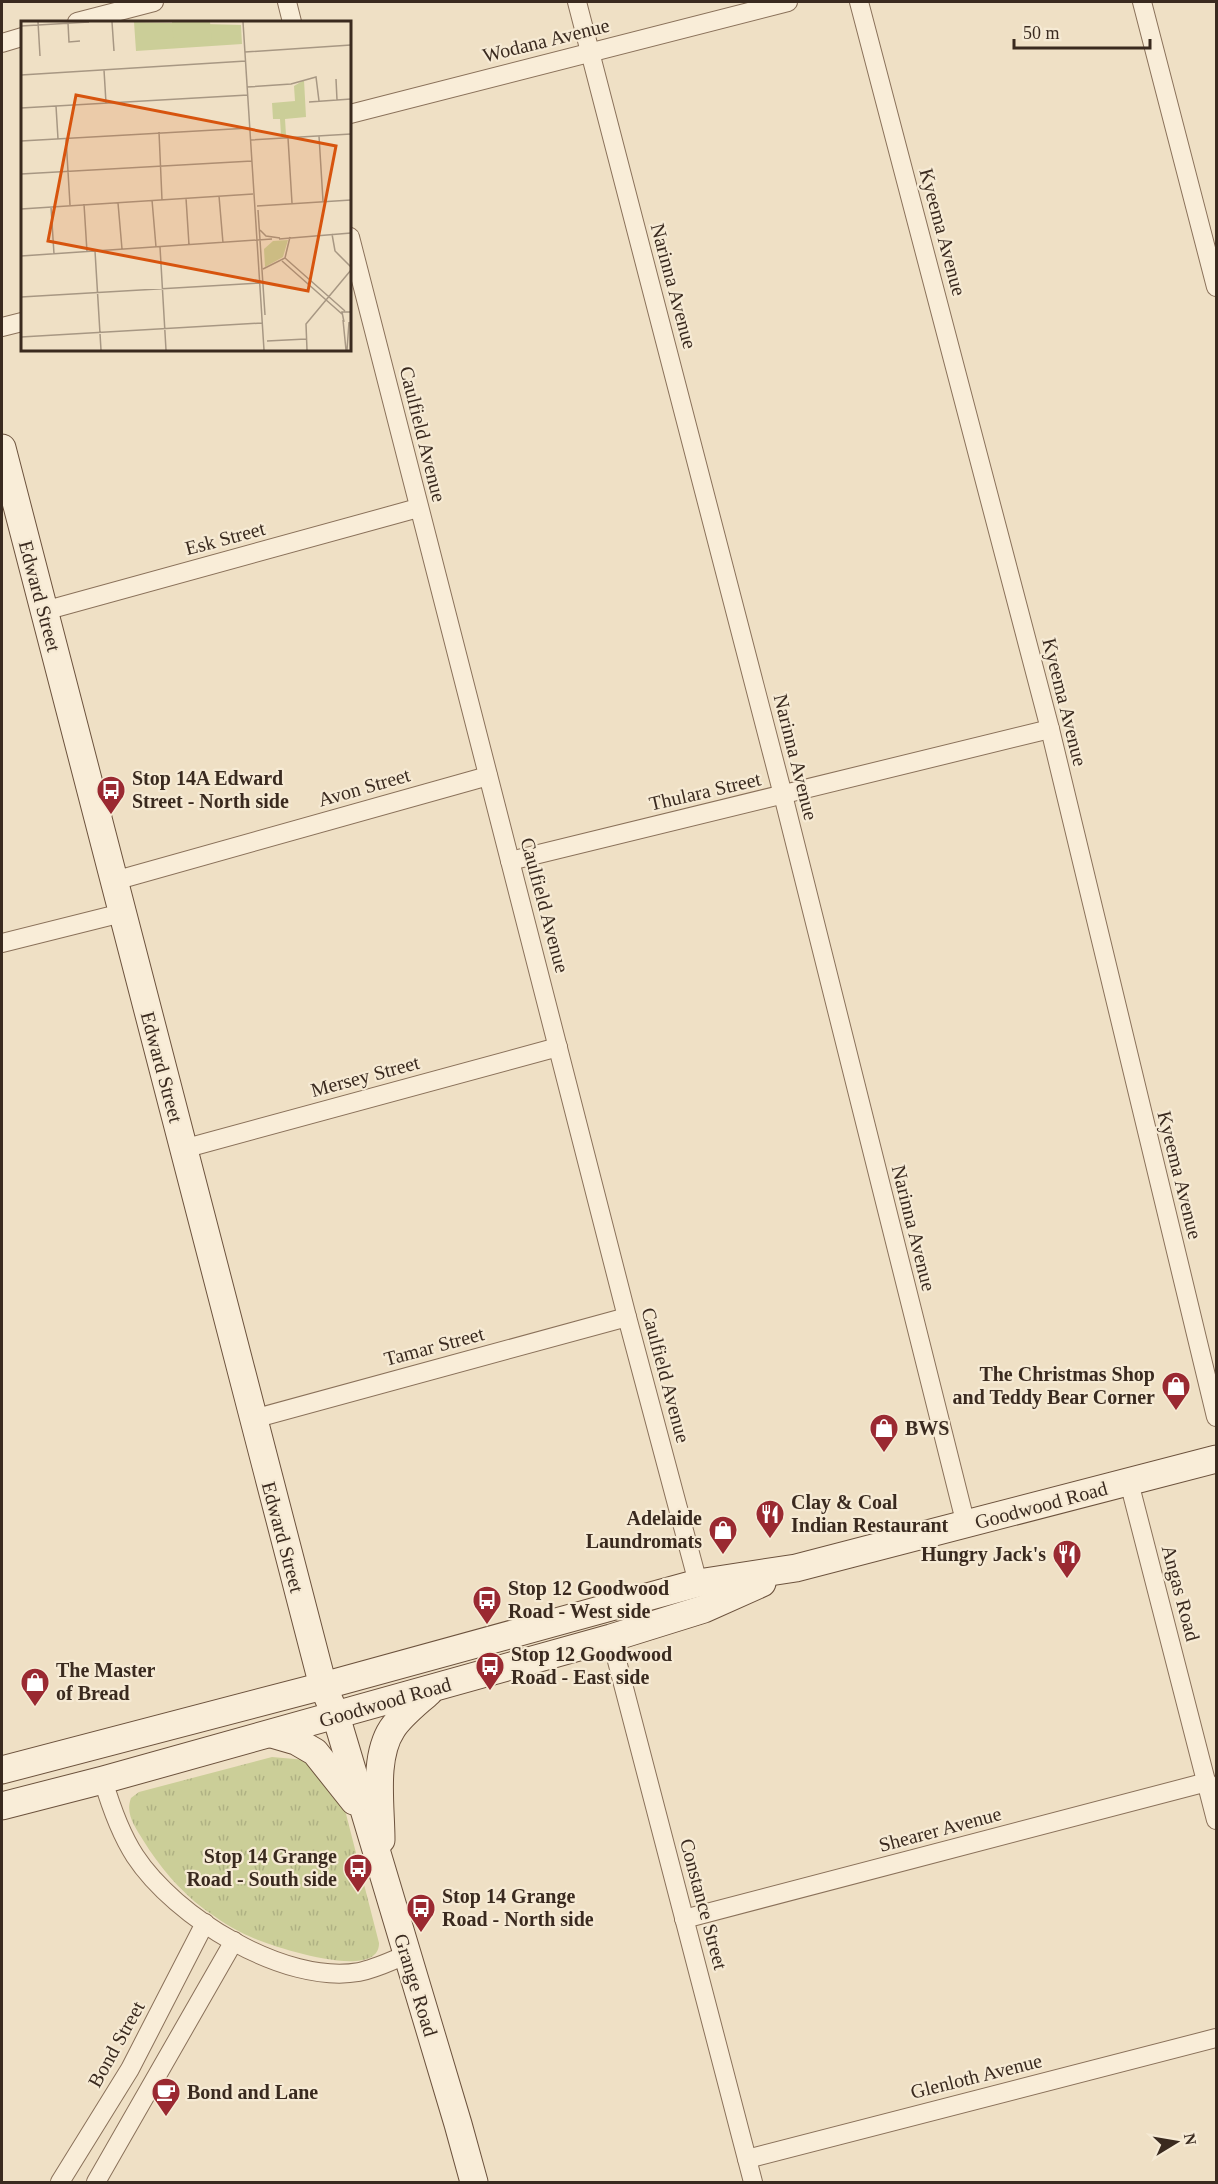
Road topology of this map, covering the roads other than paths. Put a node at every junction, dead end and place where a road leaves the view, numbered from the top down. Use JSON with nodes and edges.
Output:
{"nodes":[{"id":1,"x":154,"y":2,"type":"edge"},
{"id":2,"x":287,"y":2,"type":"edge"},
{"id":3,"x":577,"y":2,"type":"edge"},
{"id":4,"x":788,"y":2,"type":"edge"},
{"id":5,"x":859,"y":2,"type":"edge"},
{"id":6,"x":1142,"y":2,"type":"edge"},
{"id":7,"x":81,"y":21,"type":"edge"},
{"id":8,"x":292,"y":21,"type":"edge"},
{"id":9,"x":21,"y":37,"type":"edge"},
{"id":10,"x":2,"y":43,"type":"edge"},
{"id":11,"x":590,"y":52,"type":"junction"},
{"id":12,"x":351,"y":114,"type":"edge"},
{"id":13,"x":351,"y":241,"type":"edge"},
{"id":14,"x":1212,"y":251,"type":"edge"},
{"id":15,"x":1216,"y":287,"type":"edge"},
{"id":16,"x":21,"y":322,"type":"edge"},
{"id":17,"x":2,"y":327,"type":"edge"},
{"id":18,"x":2,"y":448,"type":"edge"},
{"id":19,"x":418,"y":508,"type":"junction"},
{"id":20,"x":44,"y":611,"type":"junction"},
{"id":21,"x":1050,"y":729,"type":"junction"},
{"id":22,"x":488,"y":776,"type":"junction"},
{"id":23,"x":783,"y":795,"type":"junction"},
{"id":24,"x":510,"y":861,"type":"junction"},
{"id":25,"x":114,"y":880,"type":"junction"},
{"id":26,"x":122,"y":913,"type":"junction"},
{"id":27,"x":2,"y":944,"type":"edge"},
{"id":28,"x":558,"y":1047,"type":"junction"},
{"id":29,"x":183,"y":1149,"type":"junction"},
{"id":30,"x":627,"y":1317,"type":"junction"},
{"id":31,"x":1216,"y":1417,"type":"edge"},
{"id":32,"x":253,"y":1419,"type":"junction"},
{"id":33,"x":1216,"y":1459,"type":"edge"},
{"id":34,"x":1129,"y":1482,"type":"junction"},
{"id":35,"x":966,"y":1525,"type":"junction"},
{"id":36,"x":796,"y":1568,"type":"junction"},
{"id":37,"x":698,"y":1583,"type":"junction"},
{"id":38,"x":611,"y":1638,"type":"junction"},
{"id":39,"x":323,"y":1686,"type":"junction"},
{"id":40,"x":432,"y":1689,"type":"junction"},
{"id":41,"x":336,"y":1716,"type":"junction"},
{"id":42,"x":272,"y":1734,"type":"junction"},
{"id":43,"x":2,"y":1770,"type":"edge"},
{"id":44,"x":103,"y":1780,"type":"junction"},
{"id":45,"x":1207,"y":1782,"type":"junction"},
{"id":46,"x":2,"y":1806,"type":"edge"},
{"id":47,"x":364,"y":1814,"type":"junction"},
{"id":48,"x":1216,"y":1820,"type":"edge"},
{"id":49,"x":381,"y":1871,"type":"junction"},
{"id":50,"x":684,"y":1918,"type":"junction"},
{"id":51,"x":205,"y":1923,"type":"junction"},
{"id":52,"x":234,"y":1941,"type":"junction"},
{"id":53,"x":406,"y":1955,"type":"junction"},
{"id":54,"x":1216,"y":2038,"type":"edge"},
{"id":55,"x":747,"y":2159,"type":"junction"},
{"id":56,"x":60,"y":2182,"type":"edge"},
{"id":57,"x":96,"y":2182,"type":"edge"},
{"id":58,"x":474,"y":2182,"type":"edge"},
{"id":59,"x":753,"y":2182,"type":"edge"}],
"edges":[{"from":1,"to":7,"type":"street"},
{"from":2,"to":8,"type":"street"},
{"from":3,"to":11,"type":"street","name":"Narinna Avenue"},
{"from":4,"to":11,"type":"street","name":"Wodana Avenue"},
{"from":5,"to":21,"type":"street","name":"Kyeema Avenue"},
{"from":6,"to":14,"type":"street"},
{"from":9,"to":10,"type":"street"},
{"from":11,"to":12,"type":"street","name":"Wodana Avenue"},
{"from":11,"to":23,"type":"street","name":"Narinna Avenue"},
{"from":13,"to":19,"type":"street","name":"Caulfield Avenue"},
{"from":14,"to":15,"type":"street"},
{"from":16,"to":17,"type":"street"},
{"from":18,"to":20,"type":"main road","name":"Edward Street"},
{"from":19,"to":20,"type":"street","name":"Esk Street"},
{"from":19,"to":22,"type":"street","name":"Caulfield Avenue"},
{"from":20,"to":25,"type":"main road","name":"Edward Street"},
{"from":21,"to":23,"type":"street","name":"Thulara Street"},
{"from":21,"to":31,"type":"street","name":"Kyeema Avenue"},
{"from":22,"to":24,"type":"street","name":"Caulfield Avenue"},
{"from":22,"to":25,"type":"street","name":"Avon Street"},
{"from":23,"to":24,"type":"street","name":"Thulara Street"},
{"from":23,"to":35,"type":"street","name":"Narinna Avenue"},
{"from":24,"to":28,"type":"street","name":"Caulfield Avenue"},
{"from":25,"to":26,"type":"main road","name":"Edward Street"},
{"from":26,"to":27,"type":"street"},
{"from":26,"to":29,"type":"main road","name":"Edward Street"},
{"from":28,"to":29,"type":"street","name":"Mersey Street"},
{"from":28,"to":30,"type":"street","name":"Caulfield Avenue"},
{"from":29,"to":32,"type":"main road","name":"Edward Street"},
{"from":30,"to":32,"type":"street","name":"Tamar Street"},
{"from":30,"to":37,"type":"street","name":"Caulfield Avenue"},
{"from":32,"to":39,"type":"main road","name":"Edward Street"},
{"from":33,"to":34,"type":"main road","name":"Goodwood Road"},
{"from":34,"to":35,"type":"main road","name":"Goodwood Road"},
{"from":34,"to":45,"type":"street","name":"Angas Road"},
{"from":35,"to":36,"type":"main road","name":"Goodwood Road"},
{"from":36,"to":37,"type":"main road","name":"Goodwood Road"},
{"from":36,"to":38,"type":"main road","name":"Goodwood Road"},
{"from":37,"to":39,"type":"main road","name":"Goodwood Road"},
{"from":38,"to":40,"type":"main road","name":"Goodwood Road"},
{"from":38,"to":50,"type":"street","name":"Constance Street"},
{"from":39,"to":41,"type":"main road","name":"Grange Road"},
{"from":39,"to":43,"type":"main road","name":"Goodwood Road"},
{"from":40,"to":41,"type":"main road","name":"Goodwood Road"},
{"from":40,"to":49,"type":"main road"},
{"from":41,"to":42,"type":"main road","name":"Goodwood Road"},
{"from":41,"to":47,"type":"main road","name":"Grange Road"},
{"from":42,"to":44,"type":"main road","name":"Goodwood Road"},
{"from":42,"to":47,"type":"main road"},
{"from":44,"to":46,"type":"main road","name":"Goodwood Road"},
{"from":44,"to":51,"type":"street"},
{"from":45,"to":48,"type":"street","name":"Angas Road"},
{"from":45,"to":50,"type":"street","name":"Shearer Avenue"},
{"from":47,"to":49,"type":"main road","name":"Grange Road"},
{"from":49,"to":53,"type":"main road","name":"Grange Road"},
{"from":50,"to":55,"type":"street","name":"Constance Street"},
{"from":51,"to":52,"type":"street"},
{"from":51,"to":56,"type":"street","name":"Bond Street"},
{"from":52,"to":53,"type":"street"},
{"from":52,"to":57,"type":"street"},
{"from":53,"to":58,"type":"main road","name":"Grange Road"},
{"from":54,"to":55,"type":"street","name":"Glenloth Avenue"},
{"from":55,"to":59,"type":"street","name":"Constance Street"}]}
